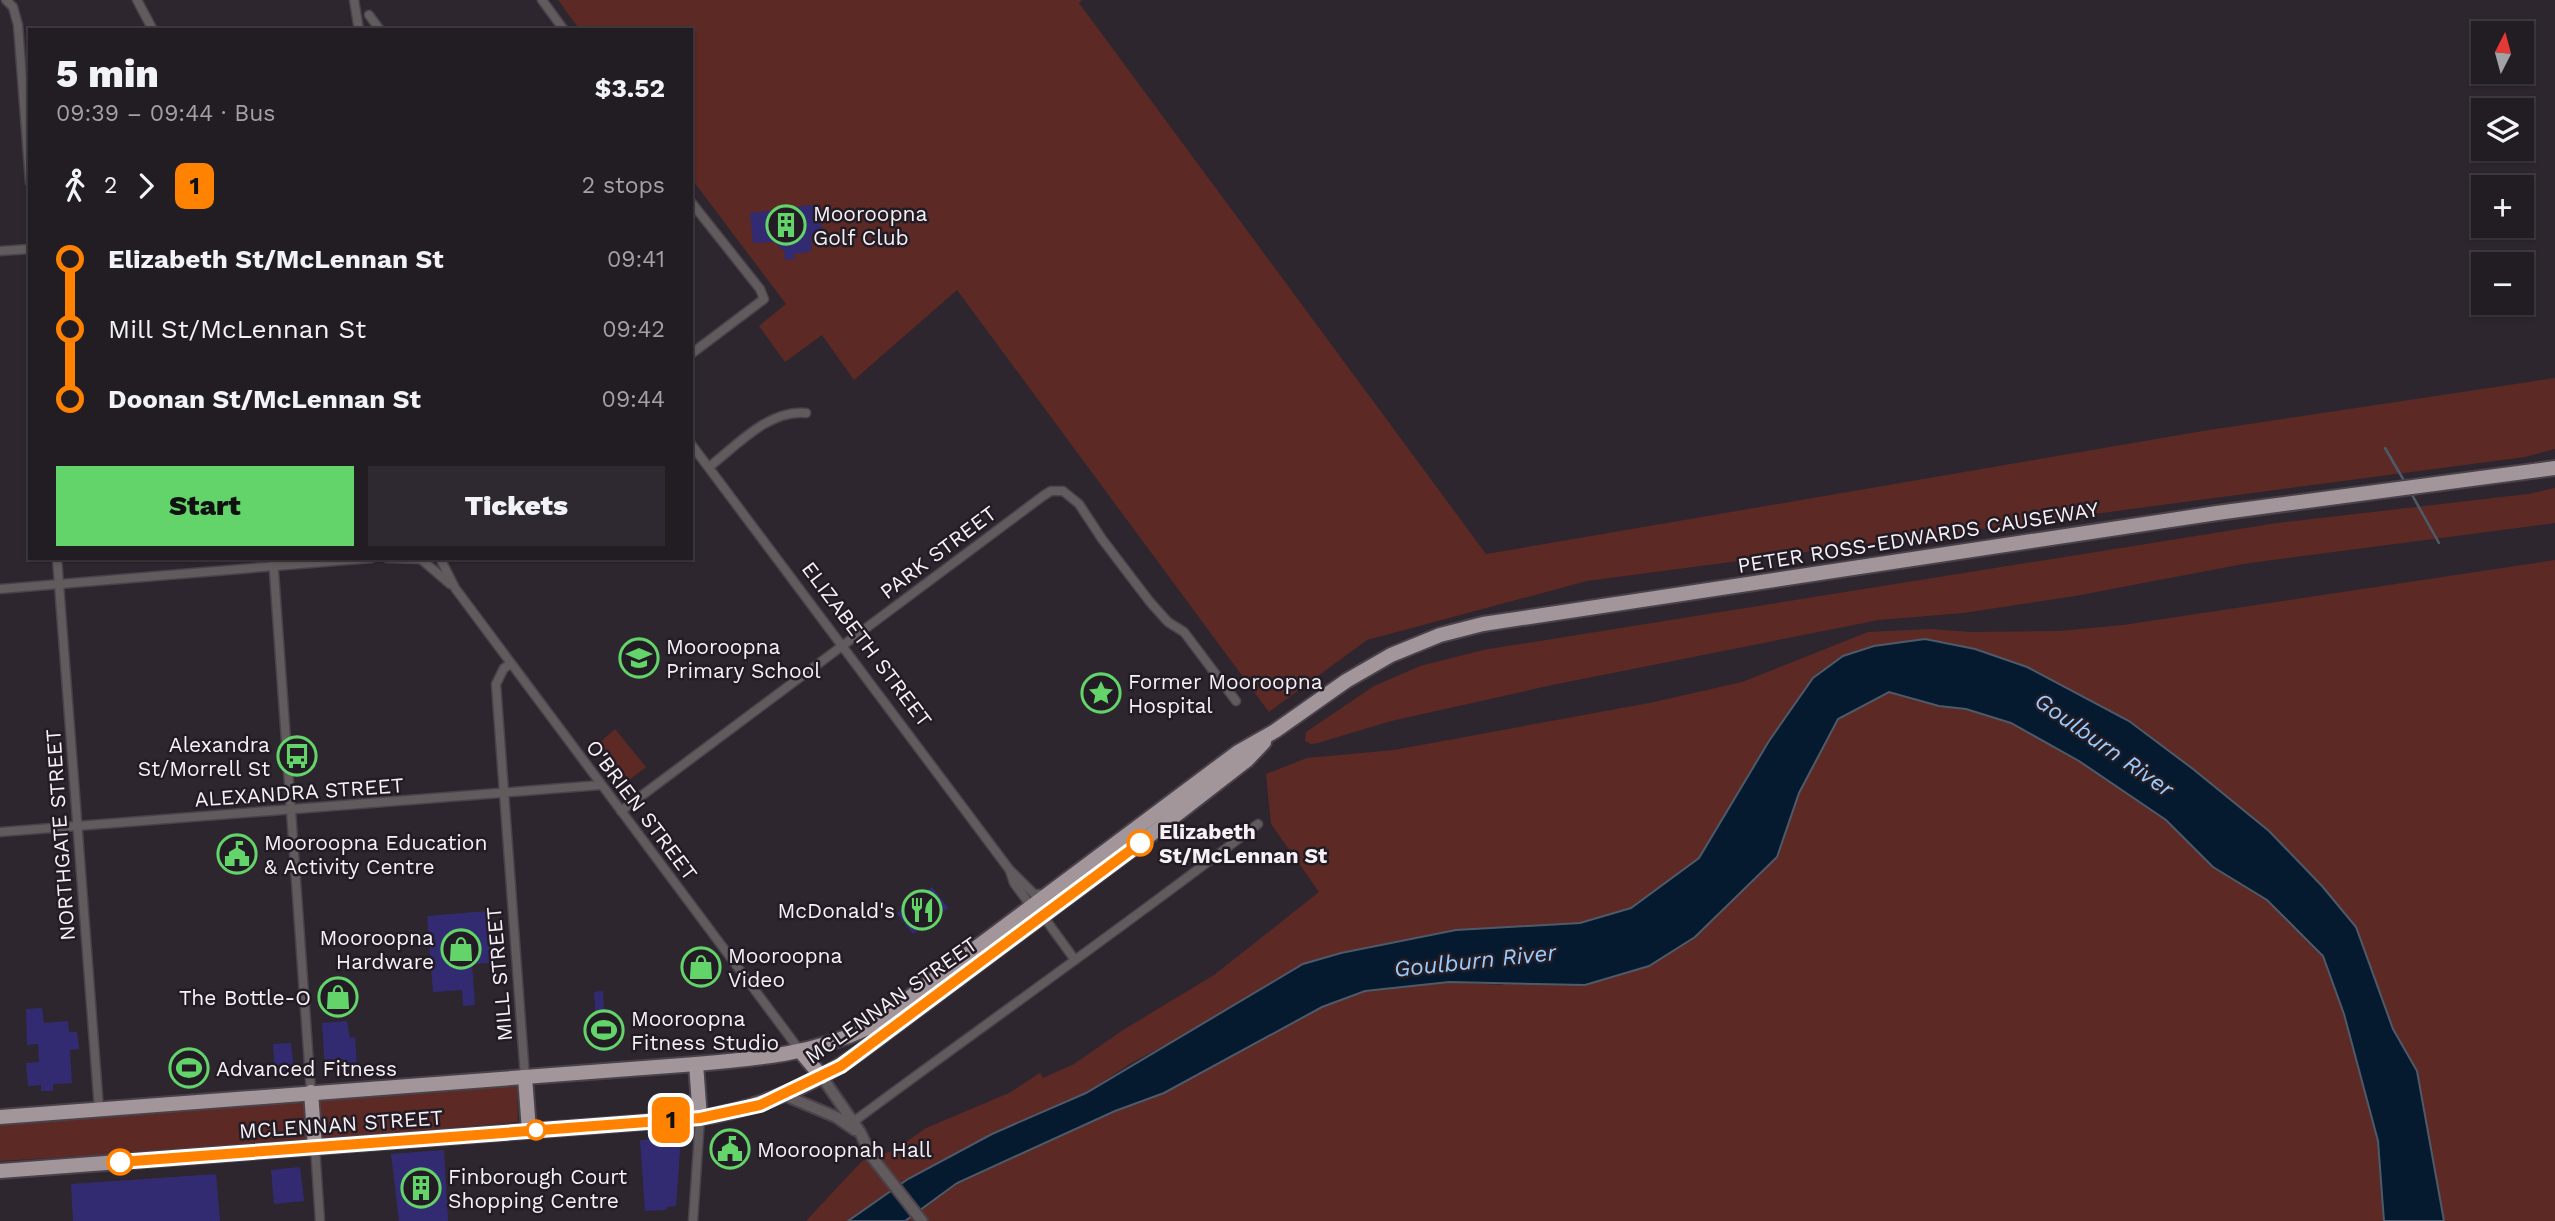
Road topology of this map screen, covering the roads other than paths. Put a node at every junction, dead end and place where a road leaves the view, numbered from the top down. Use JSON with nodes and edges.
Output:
{"nodes":[{"id":1,"x":6,"y":0,"type":"edge"},
{"id":2,"x":137,"y":0,"type":"edge"},
{"id":3,"x":354,"y":0,"type":"edge"},
{"id":4,"x":542,"y":0,"type":"edge"},
{"id":5,"x":369,"y":15,"type":"dead end"},
{"id":6,"x":152,"y":28,"type":"edge"},
{"id":7,"x":359,"y":28,"type":"edge"},
{"id":8,"x":379,"y":28,"type":"edge"},
{"id":9,"x":563,"y":28,"type":"edge"},
{"id":10,"x":28,"y":156,"type":"edge"},
{"id":11,"x":693,"y":205,"type":"edge"},
{"id":12,"x":28,"y":249,"type":"edge"},
{"id":13,"x":0,"y":251,"type":"edge"},
{"id":14,"x":693,"y":352,"type":"edge"},
{"id":15,"x":806,"y":413,"type":"dead end"},
{"id":16,"x":693,"y":447,"type":"edge"},
{"id":17,"x":709,"y":467,"type":"junction"},
{"id":18,"x":2555,"y":468,"type":"edge"},
{"id":19,"x":57,"y":560,"type":"edge"},
{"id":20,"x":322,"y":560,"type":"edge"},
{"id":21,"x":421,"y":560,"type":"edge"},
{"id":22,"x":441,"y":560,"type":"edge"},
{"id":23,"x":273,"y":562,"type":"edge"},
{"id":24,"x":59,"y":584,"type":"junction"},
{"id":25,"x":455,"y":588,"type":"junction"},
{"id":26,"x":0,"y":589,"type":"edge"},
{"id":27,"x":843,"y":647,"type":"junction"},
{"id":28,"x":511,"y":664,"type":"junction"},
{"id":29,"x":1236,"y":701,"type":"dead end"},
{"id":30,"x":1307,"y":707,"type":"joint"},
{"id":31,"x":1275,"y":731,"type":"junction"},
{"id":32,"x":601,"y":785,"type":"junction"},
{"id":33,"x":502,"y":794,"type":"junction"},
{"id":34,"x":292,"y":811,"type":"junction"},
{"id":35,"x":621,"y":811,"type":"junction"},
{"id":36,"x":1258,"y":824,"type":"dead end"},
{"id":37,"x":77,"y":827,"type":"junction"},
{"id":38,"x":0,"y":832,"type":"edge"},
{"id":39,"x":1009,"y":869,"type":"junction"},
{"id":40,"x":1050,"y":893,"type":"junction"},
{"id":41,"x":1037,"y":911,"type":"junction"},
{"id":42,"x":1075,"y":960,"type":"junction"},
{"id":43,"x":801,"y":1052,"type":"junction"},
{"id":44,"x":696,"y":1064,"type":"junction"},
{"id":45,"x":525,"y":1077,"type":"junction"},
{"id":46,"x":822,"y":1077,"type":"junction"},
{"id":47,"x":311,"y":1092,"type":"junction"},
{"id":48,"x":784,"y":1095,"type":"junction"},
{"id":49,"x":99,"y":1109,"type":"junction"},
{"id":50,"x":0,"y":1117,"type":"edge"},
{"id":51,"x":700,"y":1118,"type":"junction"},
{"id":52,"x":853,"y":1122,"type":"junction"},
{"id":53,"x":528,"y":1131,"type":"junction"},
{"id":54,"x":862,"y":1136,"type":"junction"},
{"id":55,"x":315,"y":1147,"type":"junction"},
{"id":56,"x":0,"y":1171,"type":"edge"},
{"id":57,"x":320,"y":1221,"type":"edge"},
{"id":58,"x":693,"y":1221,"type":"edge"},
{"id":59,"x":922,"y":1221,"type":"edge"}],
"edges":[{"from":1,"to":10,"type":"street"},
{"from":2,"to":6,"type":"street"},
{"from":3,"to":7,"type":"street"},
{"from":4,"to":9,"type":"street"},
{"from":5,"to":8,"type":"street"},
{"from":11,"to":14,"type":"street"},
{"from":12,"to":13,"type":"street"},
{"from":15,"to":17,"type":"street"},
{"from":16,"to":17,"type":"street","name":"ELIZABETH STREET"},
{"from":17,"to":27,"type":"street","name":"ELIZABETH STREET"},
{"from":18,"to":30,"type":"highway","name":"PETER ROSS-EDWARDS CAUSEWAY"},
{"from":19,"to":24,"type":"street","name":"NORTHGATE STREET"},
{"from":20,"to":23,"type":"street"},
{"from":21,"to":25,"type":"street","name":"O'BRIEN STREET"},
{"from":22,"to":25,"type":"street","name":"O'BRIEN STREET"},
{"from":23,"to":24,"type":"street"},
{"from":23,"to":34,"type":"street"},
{"from":24,"to":26,"type":"street"},
{"from":24,"to":37,"type":"street","name":"NORTHGATE STREET"},
{"from":25,"to":28,"type":"street","name":"O'BRIEN STREET"},
{"from":27,"to":29,"type":"street","name":"PARK STREET"},
{"from":27,"to":35,"type":"street","name":"PARK STREET"},
{"from":27,"to":39,"type":"street","name":"ELIZABETH STREET"},
{"from":28,"to":32,"type":"street","name":"O'BRIEN STREET"},
{"from":28,"to":33,"type":"street","name":"MILL STREET"},
{"from":30,"to":31,"type":"highway","name":"MCLENNAN STREET"},
{"from":31,"to":40,"type":"highway","name":"MCLENNAN STREET"},
{"from":31,"to":41,"type":"highway","name":"MCLENNAN STREET"},
{"from":32,"to":33,"type":"street","name":"ALEXANDRA STREET"},
{"from":32,"to":35,"type":"street","name":"O'BRIEN STREET"},
{"from":33,"to":34,"type":"street","name":"ALEXANDRA STREET"},
{"from":33,"to":45,"type":"street","name":"MILL STREET"},
{"from":34,"to":37,"type":"street","name":"ALEXANDRA STREET"},
{"from":34,"to":47,"type":"street"},
{"from":35,"to":43,"type":"street","name":"O'BRIEN STREET"},
{"from":36,"to":42,"type":"street"},
{"from":37,"to":38,"type":"street","name":"ALEXANDRA STREET"},
{"from":37,"to":49,"type":"street","name":"NORTHGATE STREET"},
{"from":39,"to":40,"type":"street","name":"ELIZABETH STREET"},
{"from":39,"to":41,"type":"street","name":"ELIZABETH STREET"},
{"from":40,"to":41,"type":"highway","name":"MCLENNAN STREET"},
{"from":41,"to":42,"type":"street","name":"ELIZABETH STREET"},
{"from":41,"to":43,"type":"highway","name":"MCLENNAN STREET"},
{"from":41,"to":46,"type":"highway","name":"MCLENNAN STREET"},
{"from":42,"to":52,"type":"street"},
{"from":43,"to":44,"type":"highway","name":"MCLENNAN STREET"},
{"from":43,"to":46,"type":"highway"},
{"from":44,"to":45,"type":"highway","name":"MCLENNAN STREET"},
{"from":44,"to":51,"type":"highway"},
{"from":45,"to":47,"type":"highway","name":"MCLENNAN STREET"},
{"from":45,"to":53,"type":"highway"},
{"from":46,"to":48,"type":"highway","name":"MCLENNAN STREET"},
{"from":46,"to":52,"type":"street"},
{"from":47,"to":49,"type":"highway","name":"MCLENNAN STREET"},
{"from":47,"to":55,"type":"highway"},
{"from":48,"to":51,"type":"highway","name":"MCLENNAN STREET"},
{"from":48,"to":54,"type":"street"},
{"from":49,"to":50,"type":"highway","name":"MCLENNAN STREET"},
{"from":51,"to":53,"type":"highway","name":"MCLENNAN STREET"},
{"from":51,"to":58,"type":"street"},
{"from":52,"to":54,"type":"street"},
{"from":53,"to":55,"type":"highway","name":"MCLENNAN STREET"},
{"from":54,"to":59,"type":"street"},
{"from":55,"to":56,"type":"highway","name":"MCLENNAN STREET"},
{"from":55,"to":57,"type":"street"}]}
